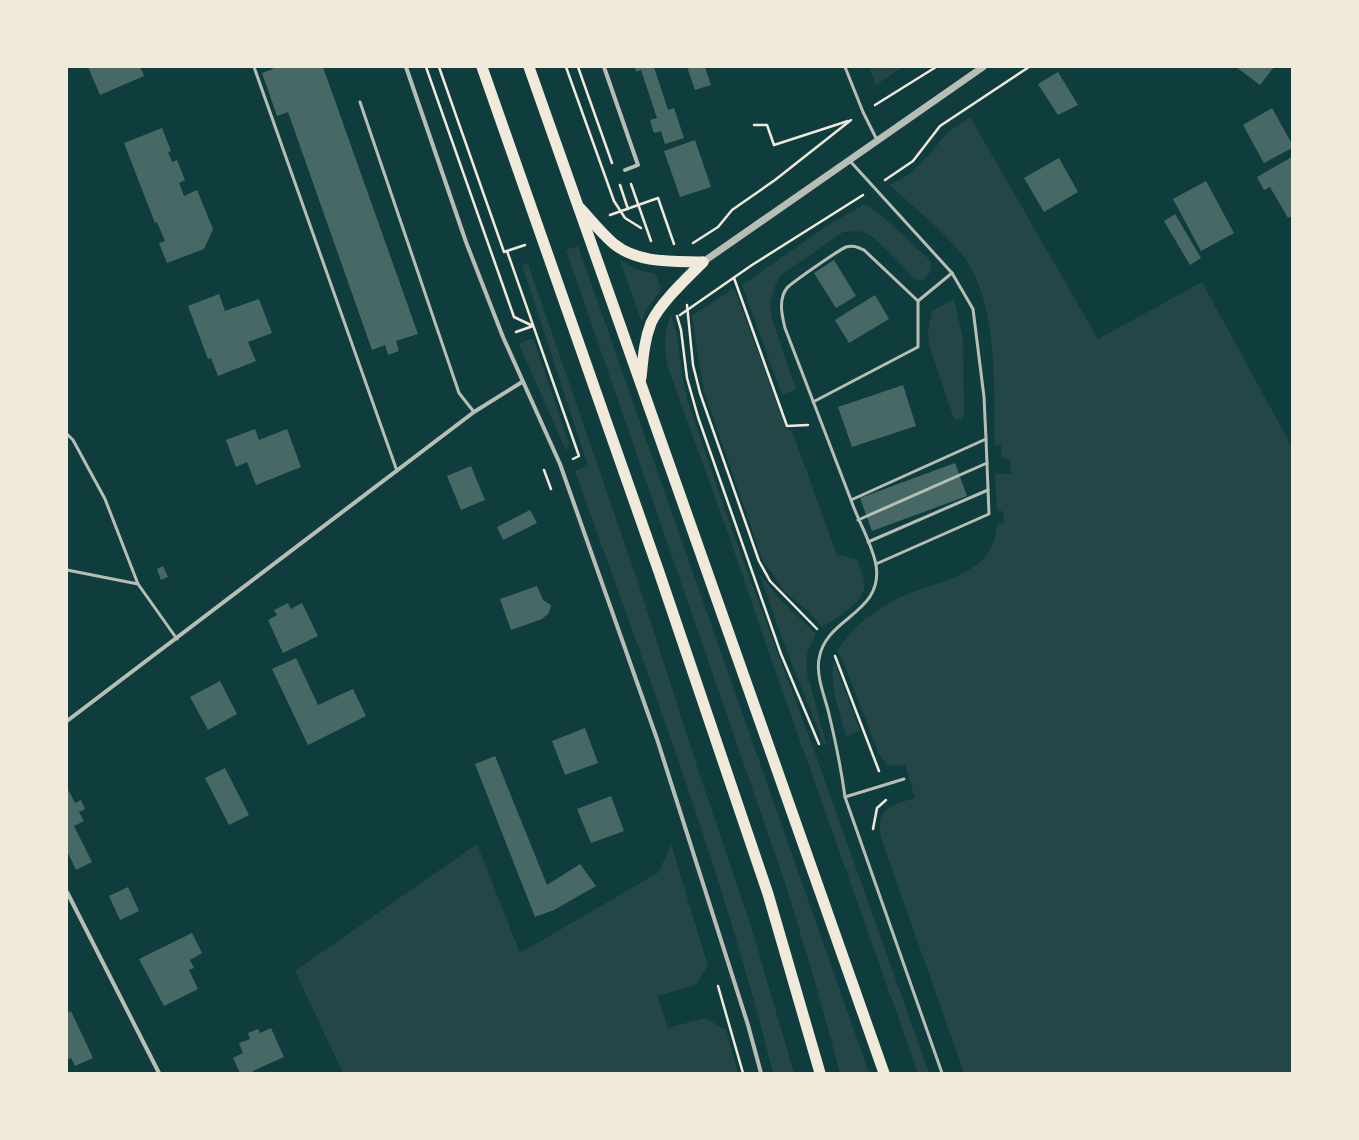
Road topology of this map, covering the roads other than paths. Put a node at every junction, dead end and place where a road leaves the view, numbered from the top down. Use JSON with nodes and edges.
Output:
{"nodes":[{"id":1,"x":254,"y":67,"type":"edge"},
{"id":2,"x":406,"y":67,"type":"edge"},
{"id":3,"x":482,"y":67,"type":"edge"},
{"id":4,"x":530,"y":67,"type":"edge"},
{"id":5,"x":604,"y":67,"type":"edge"},
{"id":6,"x":845,"y":67,"type":"edge"},
{"id":7,"x":983,"y":67,"type":"edge"},
{"id":8,"x":360,"y":102,"type":"dead end"},
{"id":9,"x":877,"y":140,"type":"junction"},
{"id":10,"x":848,"y":160,"type":"junction"},
{"id":11,"x":625,"y":170,"type":"dead end"},
{"id":12,"x":577,"y":205,"type":"junction"},
{"id":13,"x":703,"y":262,"type":"junction"},
{"id":14,"x":952,"y":273,"type":"junction"},
{"id":15,"x":918,"y":301,"type":"junction"},
{"id":16,"x":641,"y":380,"type":"junction"},
{"id":17,"x":522,"y":382,"type":"junction"},
{"id":18,"x":813,"y":402,"type":"junction"},
{"id":19,"x":474,"y":412,"type":"junction"},
{"id":20,"x":67,"y":434,"type":"edge"},
{"id":21,"x":986,"y":439,"type":"junction"},
{"id":22,"x":987,"y":464,"type":"junction"},
{"id":23,"x":397,"y":471,"type":"junction"},
{"id":24,"x":988,"y":490,"type":"junction"},
{"id":25,"x":851,"y":500,"type":"junction"},
{"id":26,"x":858,"y":520,"type":"junction"},
{"id":27,"x":868,"y":542,"type":"junction"},
{"id":28,"x":876,"y":564,"type":"junction"},
{"id":29,"x":67,"y":570,"type":"edge"},
{"id":30,"x":138,"y":584,"type":"junction"},
{"id":31,"x":177,"y":639,"type":"junction"},
{"id":32,"x":67,"y":721,"type":"edge"},
{"id":33,"x":904,"y":779,"type":"dead end"},
{"id":34,"x":845,"y":797,"type":"junction"},
{"id":35,"x":67,"y":892,"type":"edge"},
{"id":36,"x":159,"y":1073,"type":"edge"},
{"id":37,"x":761,"y":1073,"type":"edge"},
{"id":38,"x":820,"y":1073,"type":"edge"},
{"id":39,"x":884,"y":1073,"type":"edge"},
{"id":40,"x":942,"y":1073,"type":"edge"}],
"edges":[{"from":1,"to":23,"type":"lane"},
{"from":2,"to":17,"type":"street"},
{"from":3,"to":38,"type":"highway"},
{"from":4,"to":12,"type":"highway"},
{"from":5,"to":11,"type":"street"},
{"from":6,"to":9,"type":"lane"},
{"from":7,"to":9,"type":"street"},
{"from":8,"to":19,"type":"lane"},
{"from":9,"to":10,"type":"street"},
{"from":10,"to":13,"type":"street"},
{"from":10,"to":14,"type":"lane"},
{"from":12,"to":13,"type":"highway"},
{"from":12,"to":16,"type":"highway"},
{"from":13,"to":16,"type":"highway"},
{"from":14,"to":15,"type":"lane"},
{"from":14,"to":21,"type":"lane"},
{"from":15,"to":18,"type":"lane"},
{"from":15,"to":18,"type":"lane"},
{"from":16,"to":39,"type":"highway"},
{"from":17,"to":19,"type":"street"},
{"from":17,"to":37,"type":"street"},
{"from":18,"to":25,"type":"lane"},
{"from":19,"to":23,"type":"street"},
{"from":20,"to":30,"type":"lane"},
{"from":21,"to":22,"type":"lane"},
{"from":21,"to":25,"type":"lane"},
{"from":22,"to":24,"type":"lane"},
{"from":22,"to":26,"type":"lane"},
{"from":23,"to":31,"type":"street"},
{"from":24,"to":27,"type":"lane"},
{"from":24,"to":28,"type":"lane"},
{"from":25,"to":26,"type":"lane"},
{"from":26,"to":27,"type":"lane"},
{"from":27,"to":28,"type":"lane"},
{"from":28,"to":34,"type":"lane"},
{"from":29,"to":30,"type":"lane"},
{"from":30,"to":31,"type":"lane"},
{"from":31,"to":32,"type":"street"},
{"from":33,"to":34,"type":"lane"},
{"from":34,"to":40,"type":"lane"},
{"from":35,"to":36,"type":"street"}]}
